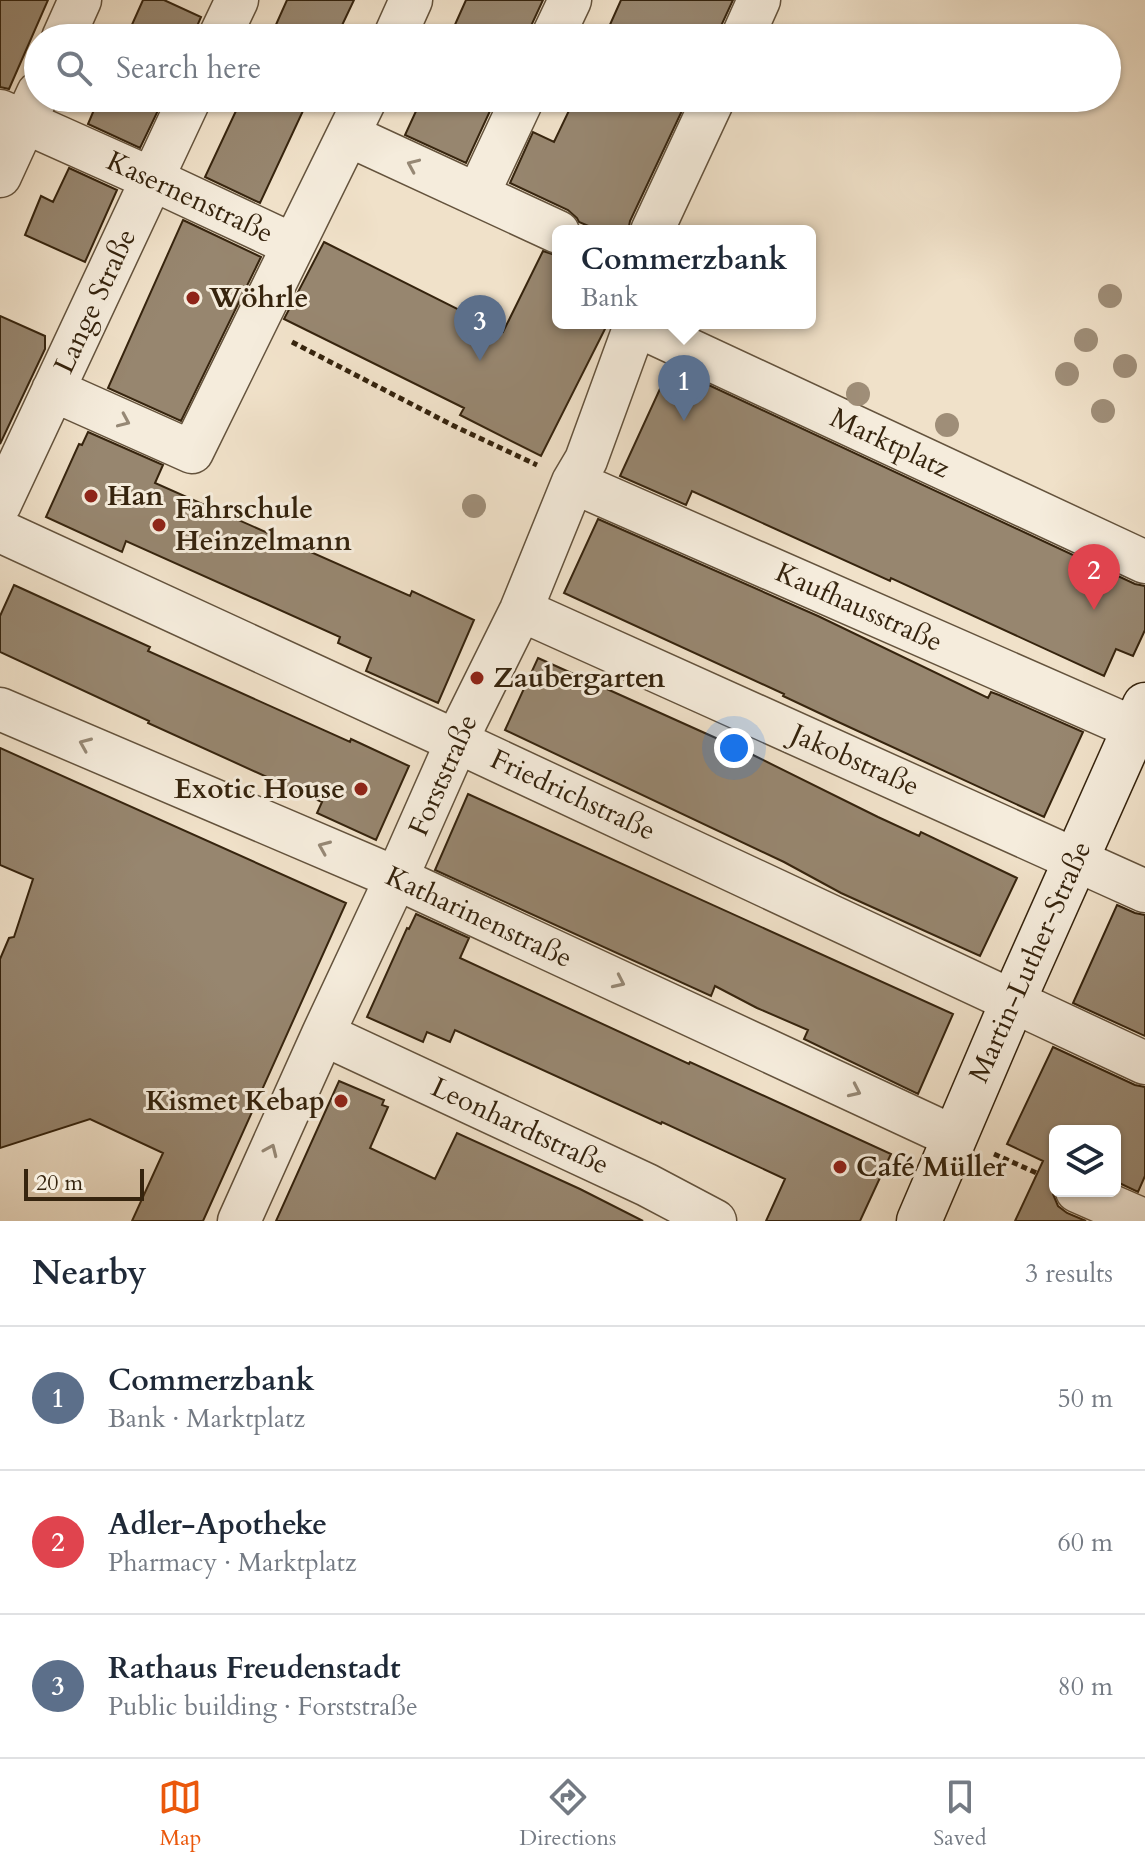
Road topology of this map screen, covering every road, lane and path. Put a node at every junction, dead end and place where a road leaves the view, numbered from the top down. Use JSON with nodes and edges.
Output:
{"nodes":[{"id":1,"x":80,"y":0,"type":"edge"},
{"id":2,"x":237,"y":0,"type":"edge"},
{"id":3,"x":411,"y":0,"type":"edge"},
{"id":4,"x":570,"y":0,"type":"edge"},
{"id":5,"x":759,"y":0,"type":"edge"},
{"id":6,"x":69,"y":24,"type":"edge"},
{"id":7,"x":226,"y":24,"type":"edge"},
{"id":8,"x":400,"y":24,"type":"edge"},
{"id":9,"x":559,"y":24,"type":"edge"},
{"id":10,"x":748,"y":24,"type":"edge"},
{"id":11,"x":21,"y":109,"type":"edge"},
{"id":12,"x":27,"y":112,"type":"edge"},
{"id":13,"x":183,"y":112,"type":"edge"},
{"id":14,"x":359,"y":112,"type":"edge"},
{"id":15,"x":516,"y":112,"type":"edge"},
{"id":16,"x":707,"y":112,"type":"edge"},
{"id":17,"x":348,"y":135,"type":"junction"},
{"id":18,"x":0,"y":176,"type":"edge"},
{"id":19,"x":152,"y":179,"type":"junction"},
{"id":20,"x":478,"y":194,"type":"junction"},
{"id":21,"x":655,"y":225,"type":"edge"},
{"id":22,"x":552,"y":229,"type":"edge"},
{"id":23,"x":293,"y":245,"type":"junction"},
{"id":24,"x":256,"y":323,"type":"junction"},
{"id":25,"x":634,"y":329,"type":"edge"},
{"id":26,"x":647,"y":329,"type":"edge"},
{"id":27,"x":53,"y":390,"type":"junction"},
{"id":28,"x":573,"y":482,"type":"junction"},
{"id":29,"x":0,"y":504,"type":"edge"},
{"id":30,"x":0,"y":531,"type":"edge"},
{"id":31,"x":1145,"y":562,"type":"edge"},
{"id":32,"x":521,"y":610,"type":"junction"},
{"id":33,"x":0,"y":709,"type":"edge"},
{"id":34,"x":1141,"y":722,"type":"edge"},
{"id":35,"x":458,"y":742,"type":"junction"},
{"id":36,"x":1075,"y":859,"type":"junction"},
{"id":37,"x":396,"y":878,"type":"junction"},
{"id":38,"x":1145,"y":891,"type":"edge"},
{"id":39,"x":1013,"y":1001,"type":"junction"},
{"id":40,"x":323,"y":1034,"type":"junction"},
{"id":41,"x":1145,"y":1063,"type":"edge"},
{"id":42,"x":954,"y":1137,"type":"junction"},
{"id":43,"x":1049,"y":1179,"type":"edge"},
{"id":44,"x":1095,"y":1197,"type":"edge"},
{"id":45,"x":1144,"y":1216,"type":"edge"},
{"id":46,"x":239,"y":1221,"type":"edge"},
{"id":47,"x":715,"y":1221,"type":"edge"},
{"id":48,"x":919,"y":1221,"type":"edge"}],
"edges":[{"from":1,"to":6,"type":"street"},
{"from":2,"to":7,"type":"street"},
{"from":3,"to":8,"type":"street"},
{"from":4,"to":9,"type":"street"},
{"from":5,"to":10,"type":"street"},
{"from":11,"to":18,"type":"street"},
{"from":12,"to":19,"type":"street","name":"Kasernenstraße"},
{"from":13,"to":19,"type":"street","name":"Lange Straße"},
{"from":14,"to":17,"type":"street"},
{"from":15,"to":20,"type":"street"},
{"from":16,"to":21,"type":"street"},
{"from":20,"to":17,"type":"street","one_way":true},
{"from":17,"to":23,"type":"street"},
{"from":19,"to":23,"type":"street","name":"Kasernenstraße"},
{"from":19,"to":27,"type":"street","name":"Lange Straße"},
{"from":20,"to":22,"type":"street"},
{"from":23,"to":24,"type":"street","name":"Kasernenstraße"},
{"from":27,"to":24,"type":"street","name":"Kasernenstraße","one_way":true},
{"from":24,"to":28,"type":"path"},
{"from":25,"to":28,"type":"street","name":"Forststraße"},
{"from":26,"to":31,"type":"street","name":"Marktplatz"},
{"from":27,"to":29,"type":"street","name":"Lange Straße"},
{"from":28,"to":32,"type":"street","name":"Forststraße"},
{"from":28,"to":34,"type":"street","name":"Kaufhausstraße"},
{"from":30,"to":35,"type":"street","name":"Friedrichstraße"},
{"from":32,"to":35,"type":"street","name":"Forststraße"},
{"from":32,"to":36,"type":"street","name":"Jakobstraße"},
{"from":37,"to":33,"type":"street","name":"Katharinenstraße","one_way":true},
{"from":34,"to":36,"type":"main road","name":"Martin-Luther-Straße"},
{"from":35,"to":37,"type":"street","name":"Forststraße"},
{"from":35,"to":39,"type":"street","name":"Friedrichstraße"},
{"from":36,"to":38,"type":"street","name":"Jakobstraße"},
{"from":36,"to":39,"type":"main road","name":"Martin-Luther-Straße"},
{"from":37,"to":40,"type":"street","name":"Forststraße"},
{"from":37,"to":42,"type":"street","name":"Katharinenstraße","one_way":true},
{"from":39,"to":41,"type":"street","name":"Friedrichstraße"},
{"from":39,"to":42,"type":"main road","name":"Martin-Luther-Straße"},
{"from":46,"to":40,"type":"street","name":"Forststraße","one_way":true},
{"from":40,"to":47,"type":"street","name":"Leonhardtstraße"},
{"from":42,"to":43,"type":"path"},
{"from":42,"to":48,"type":"main road","name":"Martin-Luther-Straße"},
{"from":44,"to":45,"type":"street"}]}
